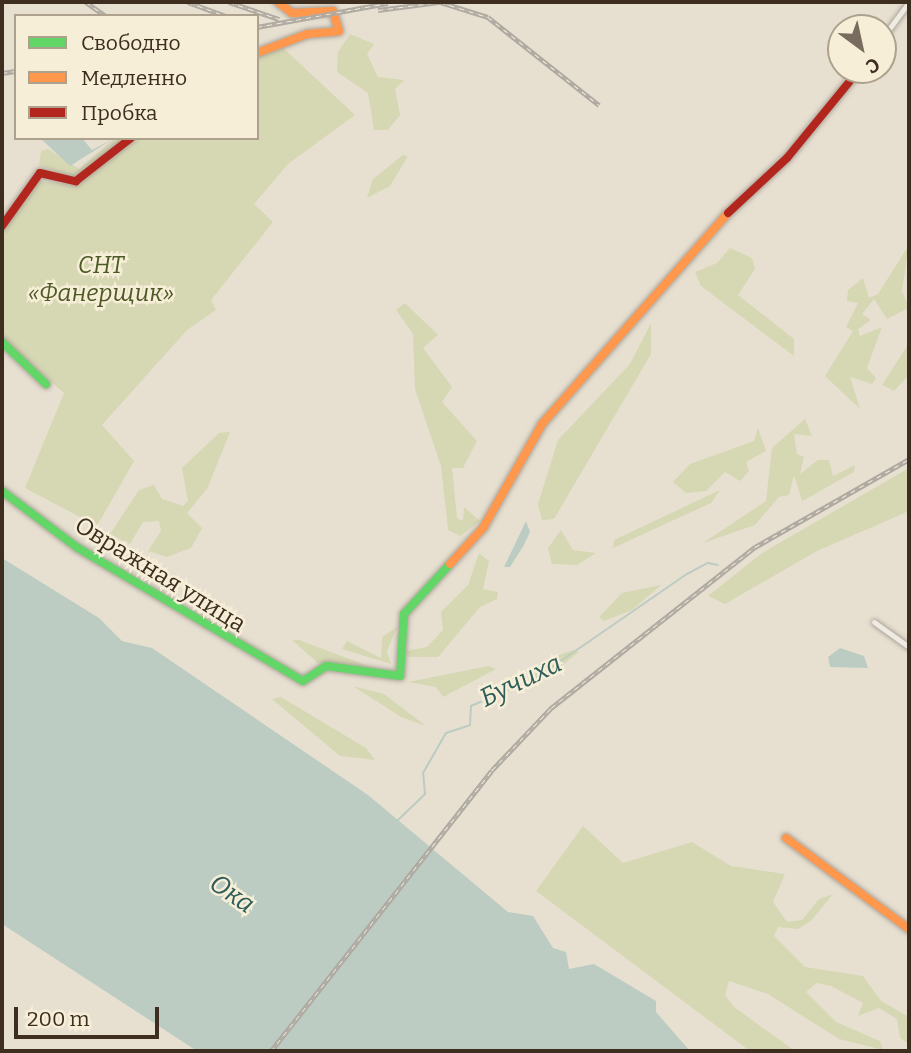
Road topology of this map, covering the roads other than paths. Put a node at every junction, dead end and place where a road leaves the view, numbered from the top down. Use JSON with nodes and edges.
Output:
{"nodes":[{"id":1,"x":278,"y":2,"type":"edge"},
{"id":2,"x":909,"y":2,"type":"edge"},
{"id":3,"x":897,"y":18,"type":"edge"},
{"id":4,"x":259,"y":52,"type":"edge"},
{"id":5,"x":848,"y":84,"type":"edge"},
{"id":6,"x":128,"y":140,"type":"edge"},
{"id":7,"x":2,"y":226,"type":"edge"},
{"id":8,"x":2,"y":342,"type":"edge"},
{"id":9,"x":46,"y":384,"type":"dead end"},
{"id":10,"x":2,"y":491,"type":"edge"},
{"id":11,"x":874,"y":622,"type":"dead end"},
{"id":12,"x":909,"y":647,"type":"edge"},
{"id":13,"x":786,"y":838,"type":"dead end"},
{"id":14,"x":909,"y":929,"type":"edge"}],
"edges":[{"from":1,"to":4,"type":"street"},
{"from":2,"to":3,"type":"street"},
{"from":5,"to":10,"type":"street","name":"Овражная улица"},
{"from":6,"to":7,"type":"street"},
{"from":8,"to":9,"type":"street"},
{"from":11,"to":12,"type":"street"},
{"from":13,"to":14,"type":"street"}]}
